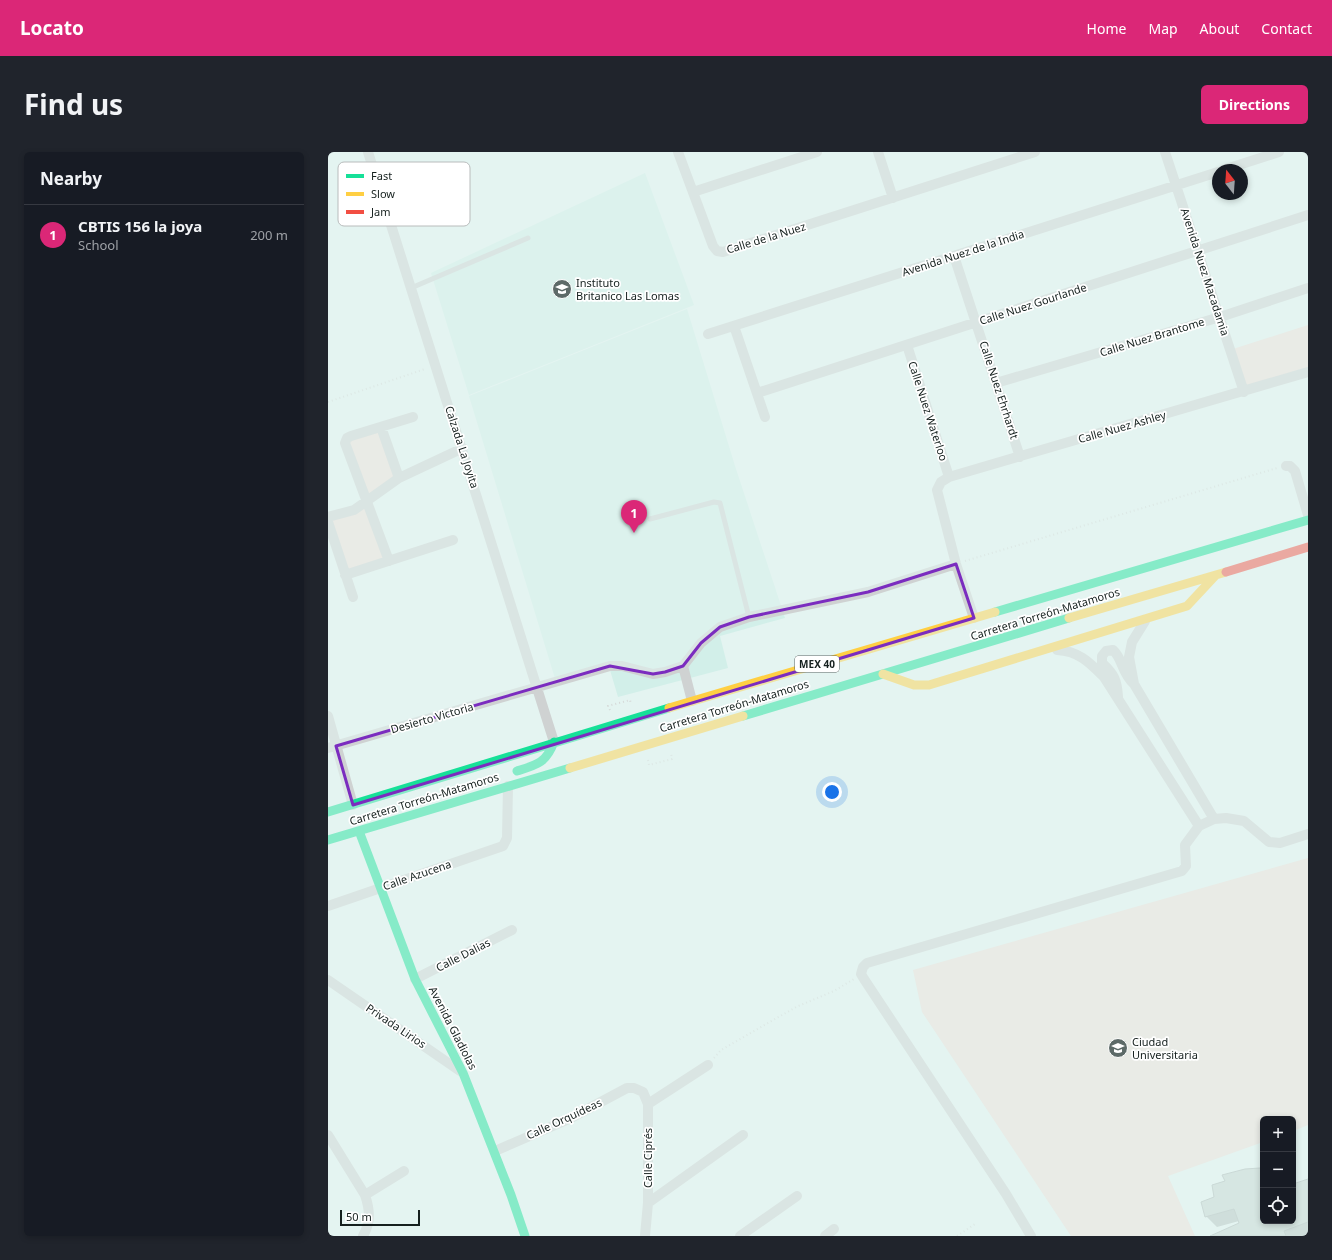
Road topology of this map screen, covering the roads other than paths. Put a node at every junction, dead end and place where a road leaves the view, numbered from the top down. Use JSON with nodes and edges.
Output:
{"nodes":[{"id":1,"x":368,"y":152,"type":"edge"},
{"id":2,"x":678,"y":152,"type":"edge"},
{"id":3,"x":817,"y":152,"type":"edge"},
{"id":4,"x":878,"y":152,"type":"edge"},
{"id":5,"x":1035,"y":152,"type":"edge"},
{"id":6,"x":1165,"y":152,"type":"edge"},
{"id":7,"x":1279,"y":152,"type":"edge"},
{"id":8,"x":371,"y":162,"type":"edge"},
{"id":9,"x":1242,"y":164,"type":"edge"},
{"id":10,"x":1212,"y":174,"type":"edge"},
{"id":11,"x":1176,"y":185,"type":"junction"},
{"id":12,"x":693,"y":192,"type":"junction"},
{"id":13,"x":893,"y":198,"type":"junction"},
{"id":14,"x":1308,"y":215,"type":"edge"},
{"id":15,"x":391,"y":226,"type":"edge"},
{"id":16,"x":528,"y":238,"type":"dead end"},
{"id":17,"x":1198,"y":251,"type":"junction"},
{"id":18,"x":954,"y":256,"type":"junction"},
{"id":19,"x":411,"y":288,"type":"junction"},
{"id":20,"x":1308,"y":288,"type":"edge"},
{"id":21,"x":1220,"y":317,"type":"junction"},
{"id":22,"x":976,"y":322,"type":"junction"},
{"id":23,"x":734,"y":326,"type":"junction"},
{"id":24,"x":708,"y":334,"type":"dead end"},
{"id":25,"x":907,"y":345,"type":"junction"},
{"id":26,"x":1308,"y":372,"type":"edge"},
{"id":27,"x":996,"y":383,"type":"junction"},
{"id":28,"x":1244,"y":392,"type":"junction"},
{"id":29,"x":757,"y":393,"type":"junction"},
{"id":30,"x":413,"y":416,"type":"dead end"},
{"id":31,"x":765,"y":417,"type":"dead end"},
{"id":32,"x":381,"y":427,"type":"junction"},
{"id":33,"x":463,"y":448,"type":"junction"},
{"id":34,"x":1020,"y":457,"type":"junction"},
{"id":35,"x":1286,"y":466,"type":"road end"},
{"id":36,"x":949,"y":477,"type":"junction"},
{"id":37,"x":399,"y":478,"type":"junction"},
{"id":38,"x":367,"y":501,"type":"junction"},
{"id":39,"x":1308,"y":515,"type":"edge"},
{"id":40,"x":328,"y":517,"type":"edge"},
{"id":41,"x":650,"y":519,"type":"dead end"},
{"id":42,"x":1308,"y":520,"type":"edge"},
{"id":43,"x":328,"y":522,"type":"edge"},
{"id":44,"x":453,"y":540,"type":"dead end"},
{"id":45,"x":1308,"y":547,"type":"edge"},
{"id":46,"x":389,"y":561,"type":"junction"},
{"id":47,"x":956,"y":564,"type":"junction"},
{"id":48,"x":350,"y":574,"type":"junction"},
{"id":49,"x":1215,"y":575,"type":"junction"},
{"id":50,"x":352,"y":597,"type":"dead end"},
{"id":51,"x":749,"y":617,"type":"junction"},
{"id":52,"x":974,"y":618,"type":"junction"},
{"id":53,"x":1147,"y":618,"type":"junction"},
{"id":54,"x":1045,"y":650,"type":"junction"},
{"id":55,"x":683,"y":666,"type":"junction"},
{"id":56,"x":883,"y":674,"type":"junction"},
{"id":57,"x":1134,"y":684,"type":"junction"},
{"id":58,"x":537,"y":687,"type":"junction"},
{"id":59,"x":1118,"y":698,"type":"junction"},
{"id":60,"x":692,"y":701,"type":"junction"},
{"id":61,"x":328,"y":716,"type":"edge"},
{"id":62,"x":554,"y":742,"type":"junction"},
{"id":63,"x":332,"y":747,"type":"edge"},
{"id":64,"x":510,"y":774,"type":"dead end"},
{"id":65,"x":508,"y":786,"type":"junction"},
{"id":66,"x":458,"y":791,"type":"dead end"},
{"id":67,"x":353,"y":805,"type":"junction"},
{"id":68,"x":328,"y":812,"type":"edge"},
{"id":69,"x":1214,"y":819,"type":"junction"},
{"id":70,"x":1199,"y":826,"type":"junction"},
{"id":71,"x":370,"y":827,"type":"junction"},
{"id":72,"x":359,"y":831,"type":"junction"},
{"id":73,"x":1308,"y":834,"type":"edge"},
{"id":74,"x":328,"y":840,"type":"edge"},
{"id":75,"x":381,"y":888,"type":"junction"},
{"id":76,"x":328,"y":906,"type":"edge"},
{"id":77,"x":512,"y":930,"type":"dead end"},
{"id":78,"x":415,"y":979,"type":"junction"},
{"id":79,"x":328,"y":980,"type":"edge"},
{"id":80,"x":708,"y":1065,"type":"road end"},
{"id":81,"x":463,"y":1073,"type":"junction"},
{"id":82,"x":648,"y":1104,"type":"junction"},
{"id":83,"x":328,"y":1135,"type":"edge"},
{"id":84,"x":744,"y":1135,"type":"dead end"},
{"id":85,"x":495,"y":1151,"type":"junction"},
{"id":86,"x":404,"y":1171,"type":"dead end"},
{"id":87,"x":365,"y":1195,"type":"junction"},
{"id":88,"x":797,"y":1196,"type":"dead end"},
{"id":89,"x":648,"y":1203,"type":"junction"},
{"id":90,"x":834,"y":1229,"type":"dead end"},
{"id":91,"x":363,"y":1236,"type":"edge"},
{"id":92,"x":525,"y":1236,"type":"edge"},
{"id":93,"x":645,"y":1236,"type":"edge"},
{"id":94,"x":740,"y":1236,"type":"edge"},
{"id":95,"x":825,"y":1236,"type":"edge"},
{"id":96,"x":1031,"y":1236,"type":"edge"}],
"edges":[{"from":1,"to":8,"type":"street","name":"Calzada La Joyita"},
{"from":2,"to":12,"type":"street","name":"Calle de la Nuez"},
{"from":3,"to":12,"type":"street"},
{"from":4,"to":13,"type":"street"},
{"from":5,"to":13,"type":"street","name":"Calle de la Nuez"},
{"from":6,"to":11,"type":"street","name":"Avenida Nuez Macadamia"},
{"from":7,"to":9,"type":"street"},
{"from":10,"to":11,"type":"street","name":"Avenida Nuez de la India"},
{"from":11,"to":17,"type":"street","name":"Avenida Nuez Macadamia"},
{"from":11,"to":18,"type":"street","name":"Avenida Nuez de la India"},
{"from":12,"to":13,"type":"street","name":"Calle de la Nuez"},
{"from":14,"to":17,"type":"street","name":"Calle Nuez Gourlande"},
{"from":15,"to":19,"type":"street","name":"Calzada La Joyita"},
{"from":16,"to":19,"type":"lane"},
{"from":17,"to":21,"type":"street","name":"Avenida Nuez Macadamia"},
{"from":17,"to":22,"type":"street","name":"Calle Nuez Gourlande"},
{"from":18,"to":22,"type":"street","name":"Calle Nuez Ehrhardt"},
{"from":18,"to":23,"type":"street","name":"Avenida Nuez de la India"},
{"from":19,"to":33,"type":"street","name":"Calzada La Joyita"},
{"from":20,"to":21,"type":"street","name":"Calle Nuez Brantome"},
{"from":21,"to":27,"type":"street","name":"Calle Nuez Brantome"},
{"from":21,"to":28,"type":"street","name":"Avenida Nuez Macadamia"},
{"from":22,"to":25,"type":"street","name":"Calle Nuez Gourlande"},
{"from":22,"to":27,"type":"street","name":"Calle Nuez Ehrhardt"},
{"from":23,"to":24,"type":"street","name":"Avenida Nuez de la India"},
{"from":23,"to":29,"type":"street"},
{"from":25,"to":29,"type":"street","name":"Calle Nuez Gourlande"},
{"from":25,"to":36,"type":"street","name":"Calle Nuez Waterloo"},
{"from":26,"to":28,"type":"street","name":"Calle Nuez Ashley"},
{"from":27,"to":34,"type":"street","name":"Calle Nuez Ehrhardt"},
{"from":28,"to":34,"type":"street","name":"Calle Nuez Ashley"},
{"from":29,"to":31,"type":"street"},
{"from":30,"to":32,"type":"street"},
{"from":32,"to":37,"type":"street"},
{"from":32,"to":38,"type":"street"},
{"from":33,"to":37,"type":"street"},
{"from":33,"to":58,"type":"street","name":"Calzada La Joyita"},
{"from":34,"to":36,"type":"street","name":"Calle Nuez Ashley"},
{"from":35,"to":39,"type":"street"},
{"from":36,"to":47,"type":"street","name":"Calle Nuez Ashley"},
{"from":37,"to":38,"type":"street"},
{"from":38,"to":40,"type":"street"},
{"from":38,"to":46,"type":"street"},
{"from":41,"to":51,"type":"lane"},
{"from":42,"to":52,"type":"main road","number":"MEX 40"},
{"from":43,"to":48,"type":"street"},
{"from":44,"to":46,"type":"street"},
{"from":45,"to":49,"type":"main road","name":"Carretera Torreón-Matamoros","number":"MEX 40"},
{"from":46,"to":48,"type":"street"},
{"from":47,"to":51,"type":"street"},
{"from":47,"to":52,"type":"street"},
{"from":48,"to":50,"type":"street"},
{"from":49,"to":53,"type":"main road"},
{"from":49,"to":56,"type":"main road","name":"Carretera Torreón-Matamoros","number":"MEX 40"},
{"from":51,"to":55,"type":"street"},
{"from":52,"to":60,"type":"main road","number":"MEX 40"},
{"from":53,"to":54,"type":"main road"},
{"from":53,"to":57,"type":"street"},
{"from":54,"to":56,"type":"main road"},
{"from":54,"to":59,"type":"street"},
{"from":55,"to":58,"type":"street","name":"Desierto Victoria"},
{"from":55,"to":60,"type":"street"},
{"from":56,"to":65,"type":"main road","name":"Carretera Torreón-Matamoros","number":"MEX 40"},
{"from":57,"to":59,"type":"street"},
{"from":57,"to":69,"type":"street"},
{"from":58,"to":62,"type":"street","name":"Calzada La Joyita"},
{"from":58,"to":63,"type":"street","name":"Desierto Victoria"},
{"from":59,"to":70,"type":"street"},
{"from":60,"to":62,"type":"main road","number":"MEX 40"},
{"from":61,"to":63,"type":"street"},
{"from":62,"to":64,"type":"main road"},
{"from":62,"to":67,"type":"main road","number":"MEX 40"},
{"from":63,"to":67,"type":"street"},
{"from":65,"to":71,"type":"main road","name":"Carretera Torreón-Matamoros","number":"MEX 40"},
{"from":65,"to":75,"type":"street","name":"Calle Azucena"},
{"from":66,"to":71,"type":"main road"},
{"from":67,"to":68,"type":"main road","number":"MEX 40"},
{"from":69,"to":70,"type":"street"},
{"from":69,"to":73,"type":"street"},
{"from":70,"to":96,"type":"street"},
{"from":71,"to":72,"type":"main road","name":"Carretera Torreón-Matamoros","number":"MEX 40"},
{"from":72,"to":74,"type":"main road","name":"Carretera Torreón-Matamoros","number":"MEX 40"},
{"from":72,"to":75,"type":"main road","name":"Avenida Gladiolas"},
{"from":75,"to":76,"type":"street","name":"Calle Azucena"},
{"from":75,"to":78,"type":"main road","name":"Avenida Gladiolas"},
{"from":77,"to":78,"type":"street","name":"Calle Dalias"},
{"from":78,"to":81,"type":"main road","name":"Avenida Gladiolas"},
{"from":79,"to":81,"type":"street","name":"Privada Lirios"},
{"from":80,"to":82,"type":"street"},
{"from":81,"to":85,"type":"main road","name":"Avenida Gladiolas"},
{"from":82,"to":85,"type":"street","name":"Calle Orquídeas"},
{"from":82,"to":89,"type":"street","name":"Calle Ciprés"},
{"from":83,"to":87,"type":"street"},
{"from":84,"to":89,"type":"street"},
{"from":85,"to":92,"type":"main road","name":"Avenida Gladiolas"},
{"from":86,"to":87,"type":"street"},
{"from":87,"to":91,"type":"street"},
{"from":88,"to":94,"type":"street"},
{"from":89,"to":93,"type":"street","name":"Calle Ciprés"},
{"from":90,"to":95,"type":"street"}]}
